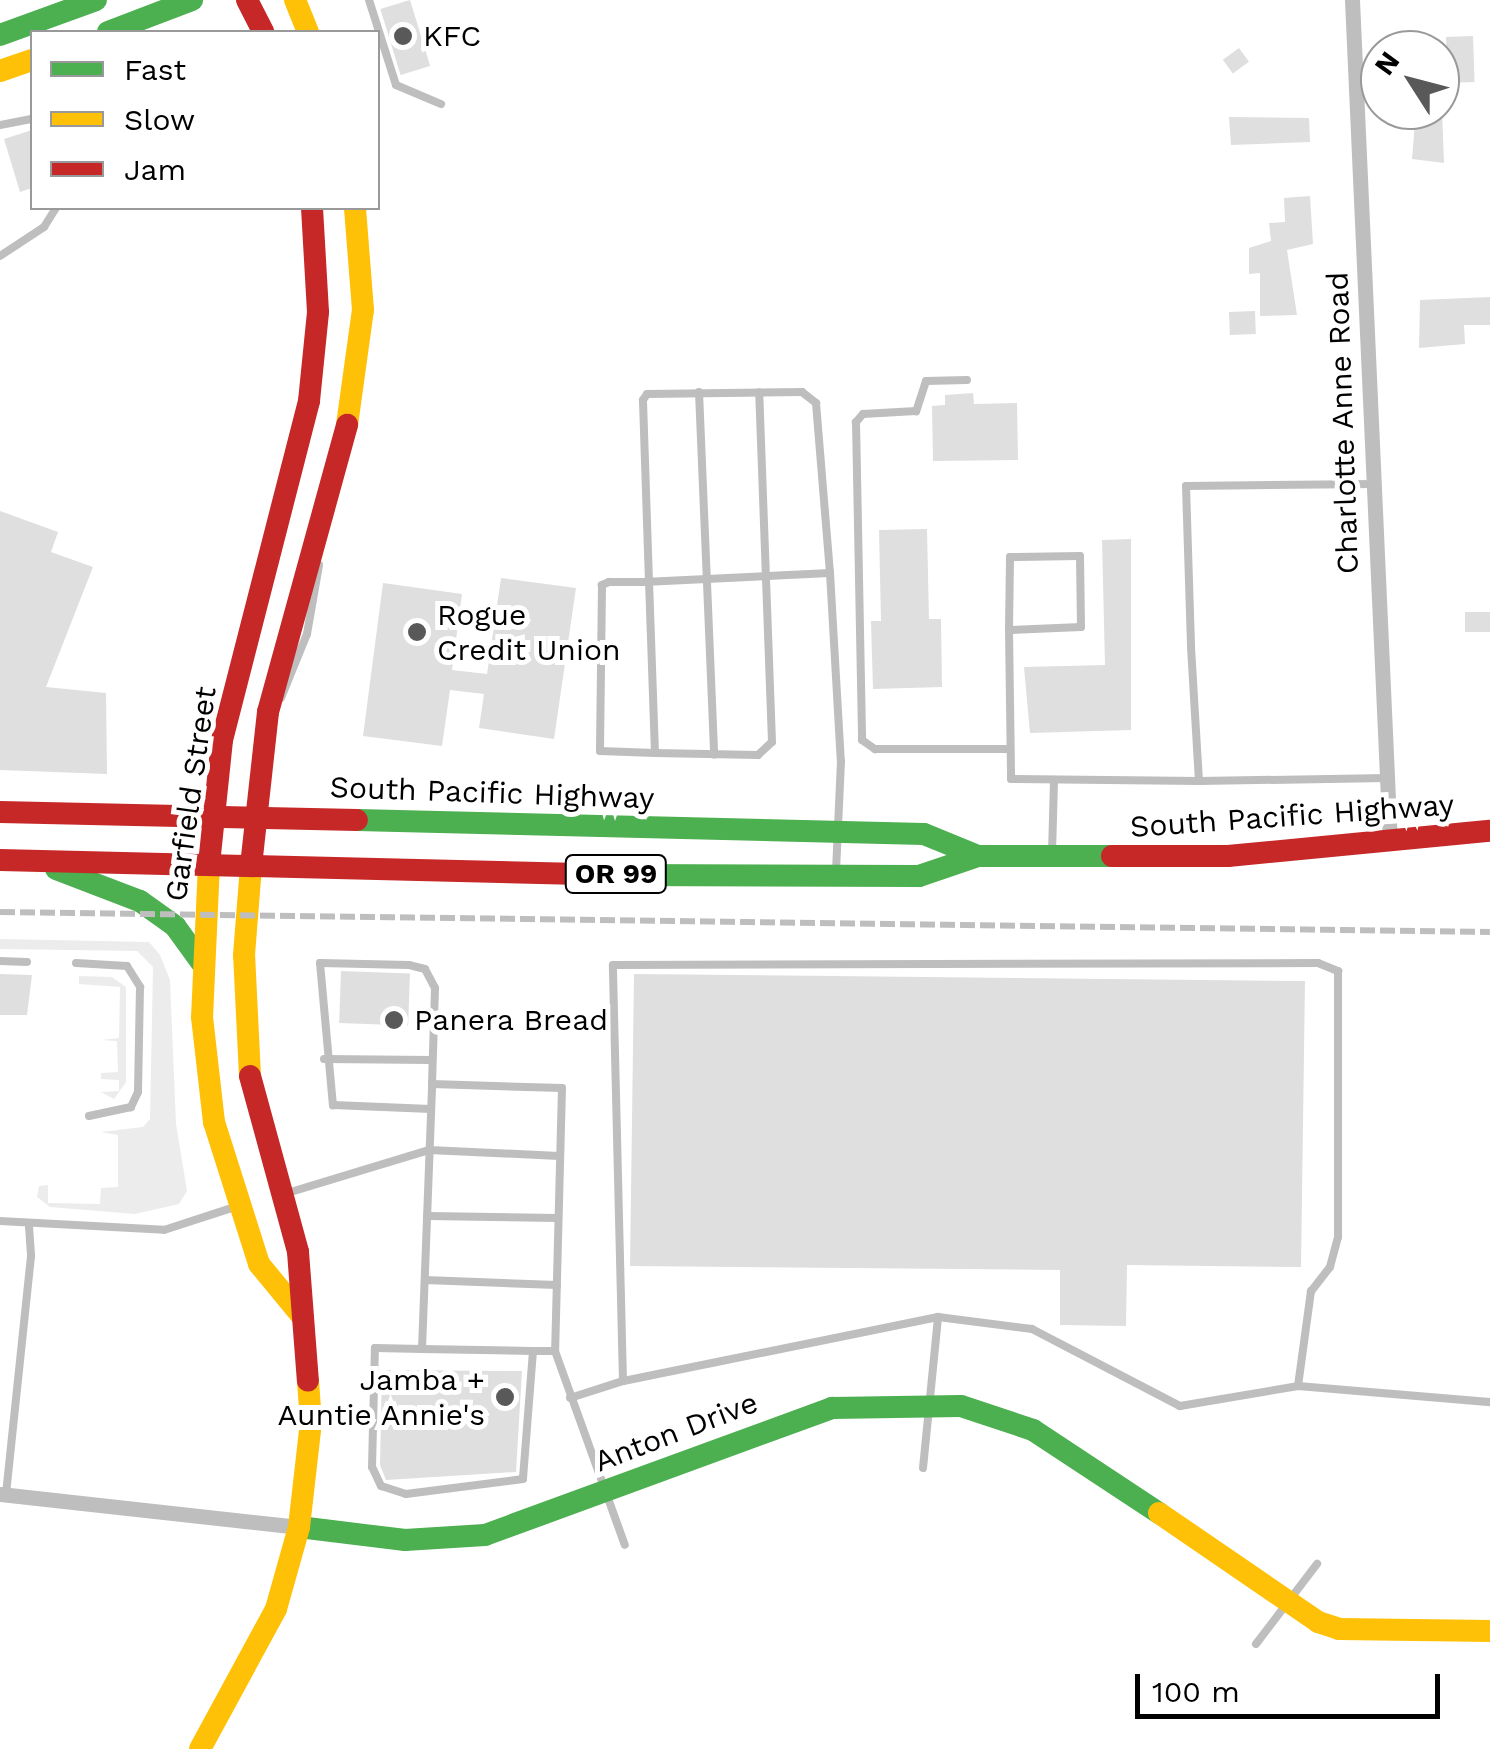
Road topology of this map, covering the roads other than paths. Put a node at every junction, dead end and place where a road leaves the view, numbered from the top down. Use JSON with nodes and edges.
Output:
{"nodes":[{"id":1,"x":96,"y":0,"type":"edge"},
{"id":2,"x":192,"y":0,"type":"edge"},
{"id":3,"x":247,"y":0,"type":"edge"},
{"id":4,"x":295,"y":0,"type":"edge"},
{"id":5,"x":369,"y":0,"type":"edge"},
{"id":6,"x":1352,"y":0,"type":"edge"},
{"id":7,"x":113,"y":30,"type":"edge"},
{"id":8,"x":262,"y":30,"type":"edge"},
{"id":9,"x":307,"y":30,"type":"edge"},
{"id":10,"x":379,"y":30,"type":"edge"},
{"id":11,"x":0,"y":34,"type":"edge"},
{"id":12,"x":380,"y":35,"type":"edge"},
{"id":13,"x":30,"y":61,"type":"edge"},
{"id":14,"x":0,"y":72,"type":"edge"},
{"id":15,"x":441,"y":104,"type":"dead end"},
{"id":16,"x":30,"y":119,"type":"edge"},
{"id":17,"x":0,"y":125,"type":"edge"},
{"id":18,"x":55,"y":210,"type":"edge"},
{"id":19,"x":312,"y":210,"type":"edge"},
{"id":20,"x":355,"y":210,"type":"edge"},
{"id":21,"x":0,"y":256,"type":"edge"},
{"id":22,"x":967,"y":380,"type":"dead end"},
{"id":23,"x":700,"y":392,"type":"junction"},
{"id":24,"x":759,"y":392,"type":"junction"},
{"id":25,"x":1374,"y":484,"type":"junction"},
{"id":26,"x":830,"y":574,"type":"junction"},
{"id":27,"x":766,"y":576,"type":"junction"},
{"id":28,"x":706,"y":579,"type":"junction"},
{"id":29,"x":649,"y":582,"type":"junction"},
{"id":30,"x":1008,"y":630,"type":"junction"},
{"id":31,"x":1008,"y":748,"type":"junction"},
{"id":32,"x":655,"y":753,"type":"junction"},
{"id":33,"x":714,"y":755,"type":"junction"},
{"id":34,"x":1386,"y":778,"type":"junction"},
{"id":35,"x":1199,"y":781,"type":"junction"},
{"id":36,"x":1054,"y":782,"type":"junction"},
{"id":37,"x":0,"y":812,"type":"edge"},
{"id":38,"x":256,"y":816,"type":"junction"},
{"id":39,"x":213,"y":818,"type":"junction"},
{"id":40,"x":838,"y":831,"type":"junction"},
{"id":41,"x":1490,"y":831,"type":"edge"},
{"id":42,"x":1390,"y":843,"type":"junction"},
{"id":43,"x":978,"y":856,"type":"junction"},
{"id":44,"x":1052,"y":858,"type":"junction"},
{"id":45,"x":0,"y":860,"type":"edge"},
{"id":46,"x":33,"y":860,"type":"junction"},
{"id":47,"x":209,"y":864,"type":"junction"},
{"id":48,"x":251,"y":866,"type":"junction"},
{"id":49,"x":836,"y":875,"type":"junction"},
{"id":50,"x":0,"y":961,"type":"edge"},
{"id":51,"x":26,"y":962,"type":"dead end"},
{"id":52,"x":201,"y":962,"type":"junction"},
{"id":53,"x":76,"y":963,"type":"dead end"},
{"id":54,"x":324,"y":1059,"type":"junction"},
{"id":55,"x":432,"y":1060,"type":"junction"},
{"id":56,"x":432,"y":1084,"type":"junction"},
{"id":57,"x":431,"y":1109,"type":"junction"},
{"id":58,"x":89,"y":1116,"type":"dead end"},
{"id":59,"x":429,"y":1150,"type":"junction"},
{"id":60,"x":560,"y":1156,"type":"junction"},
{"id":61,"x":280,"y":1196,"type":"junction"},
{"id":62,"x":238,"y":1206,"type":"junction"},
{"id":63,"x":427,"y":1216,"type":"junction"},
{"id":64,"x":558,"y":1218,"type":"junction"},
{"id":65,"x":0,"y":1221,"type":"edge"},
{"id":66,"x":29,"y":1224,"type":"junction"},
{"id":67,"x":425,"y":1280,"type":"junction"},
{"id":68,"x":556,"y":1285,"type":"junction"},
{"id":69,"x":301,"y":1315,"type":"junction"},
{"id":70,"x":938,"y":1317,"type":"junction"},
{"id":71,"x":422,"y":1349,"type":"junction"},
{"id":72,"x":533,"y":1351,"type":"junction"},
{"id":73,"x":555,"y":1351,"type":"junction"},
{"id":74,"x":623,"y":1381,"type":"junction"},
{"id":75,"x":1298,"y":1386,"type":"junction"},
{"id":76,"x":570,"y":1398,"type":"junction"},
{"id":77,"x":1490,"y":1402,"type":"edge"},
{"id":78,"x":929,"y":1403,"type":"junction"},
{"id":79,"x":923,"y":1468,"type":"dead end"},
{"id":80,"x":606,"y":1492,"type":"junction"},
{"id":81,"x":3,"y":1494,"type":"edge"},
{"id":82,"x":299,"y":1527,"type":"junction"},
{"id":83,"x":626,"y":1545,"type":"dead end"},
{"id":84,"x":1317,"y":1564,"type":"dead end"},
{"id":85,"x":1288,"y":1604,"type":"junction"},
{"id":86,"x":1490,"y":1631,"type":"edge"},
{"id":87,"x":1256,"y":1644,"type":"dead end"},
{"id":88,"x":200,"y":1749,"type":"edge"}],
"edges":[{"from":1,"to":11,"type":"main road"},
{"from":2,"to":7,"type":"main road"},
{"from":3,"to":8,"type":"main road"},
{"from":4,"to":9,"type":"main road"},
{"from":5,"to":10,"type":"lane"},
{"from":6,"to":25,"type":"street","name":"Charlotte Anne Road"},
{"from":12,"to":15,"type":"lane"},
{"from":13,"to":14,"type":"main road"},
{"from":16,"to":17,"type":"lane"},
{"from":18,"to":21,"type":"lane"},
{"from":19,"to":39,"type":"main road","name":"Garfield Street"},
{"from":20,"to":38,"type":"main road"},
{"from":22,"to":31,"type":"lane"},
{"from":23,"to":24,"type":"lane"},
{"from":23,"to":28,"type":"lane"},
{"from":23,"to":29,"type":"lane"},
{"from":24,"to":26,"type":"lane"},
{"from":24,"to":27,"type":"lane"},
{"from":25,"to":34,"type":"street","name":"Charlotte Anne Road"},
{"from":25,"to":35,"type":"lane"},
{"from":26,"to":27,"type":"lane"},
{"from":26,"to":40,"type":"lane"},
{"from":27,"to":28,"type":"lane"},
{"from":27,"to":33,"type":"lane"},
{"from":28,"to":29,"type":"lane"},
{"from":28,"to":33,"type":"lane"},
{"from":29,"to":32,"type":"lane"},
{"from":29,"to":32,"type":"lane"},
{"from":30,"to":30,"type":"lane"},
{"from":30,"to":31,"type":"lane"},
{"from":31,"to":36,"type":"lane"},
{"from":32,"to":33,"type":"lane"},
{"from":34,"to":35,"type":"lane"},
{"from":34,"to":42,"type":"street","name":"Charlotte Anne Road"},
{"from":35,"to":36,"type":"lane"},
{"from":36,"to":44,"type":"lane"},
{"from":37,"to":39,"type":"main road","name":"South Pacific Highway","number":"OR 99"},
{"from":38,"to":39,"type":"main road","name":"South Pacific Highway","number":"OR 99"},
{"from":38,"to":40,"type":"main road","name":"South Pacific Highway","number":"OR 99"},
{"from":38,"to":48,"type":"main road"},
{"from":39,"to":47,"type":"main road","name":"Garfield Street"},
{"from":40,"to":43,"type":"main road","name":"South Pacific Highway","number":"OR 99"},
{"from":40,"to":49,"type":"lane"},
{"from":41,"to":42,"type":"main road","name":"South Pacific Highway","number":"OR 99"},
{"from":42,"to":44,"type":"main road","name":"South Pacific Highway","number":"OR 99"},
{"from":43,"to":44,"type":"main road","name":"South Pacific Highway","number":"OR 99"},
{"from":43,"to":49,"type":"main road","name":"South Pacific Highway","number":"OR 99"},
{"from":45,"to":46,"type":"main road","name":"South Pacific Highway","number":"OR 99"},
{"from":46,"to":47,"type":"main road","name":"South Pacific Highway","number":"OR 99"},
{"from":46,"to":52,"type":"main road"},
{"from":47,"to":48,"type":"main road","name":"South Pacific Highway","number":"OR 99"},
{"from":47,"to":52,"type":"main road","name":"Garfield Street"},
{"from":48,"to":49,"type":"main road","name":"South Pacific Highway","number":"OR 99"},
{"from":48,"to":61,"type":"main road"},
{"from":50,"to":51,"type":"lane"},
{"from":52,"to":62,"type":"main road","name":"Garfield Street"},
{"from":53,"to":58,"type":"lane"},
{"from":54,"to":55,"type":"lane"},
{"from":54,"to":55,"type":"lane"},
{"from":54,"to":57,"type":"lane"},
{"from":55,"to":56,"type":"lane"},
{"from":56,"to":57,"type":"lane"},
{"from":56,"to":60,"type":"lane"},
{"from":57,"to":59,"type":"lane"},
{"from":59,"to":60,"type":"lane"},
{"from":59,"to":61,"type":"lane"},
{"from":59,"to":63,"type":"lane"},
{"from":60,"to":64,"type":"lane"},
{"from":61,"to":69,"type":"main road"},
{"from":62,"to":66,"type":"lane"},
{"from":62,"to":69,"type":"main road","name":"Garfield Street"},
{"from":63,"to":64,"type":"lane"},
{"from":63,"to":67,"type":"lane"},
{"from":64,"to":68,"type":"lane"},
{"from":65,"to":66,"type":"lane"},
{"from":66,"to":81,"type":"lane"},
{"from":67,"to":68,"type":"lane"},
{"from":67,"to":71,"type":"lane"},
{"from":68,"to":73,"type":"lane"},
{"from":69,"to":82,"type":"main road"},
{"from":70,"to":74,"type":"lane"},
{"from":70,"to":75,"type":"lane"},
{"from":70,"to":78,"type":"lane"},
{"from":71,"to":72,"type":"lane"},
{"from":71,"to":72,"type":"lane"},
{"from":72,"to":73,"type":"lane"},
{"from":73,"to":76,"type":"lane"},
{"from":74,"to":75,"type":"lane"},
{"from":74,"to":76,"type":"lane"},
{"from":75,"to":77,"type":"lane"},
{"from":76,"to":80,"type":"lane"},
{"from":78,"to":79,"type":"lane"},
{"from":78,"to":80,"type":"main road","name":"Anton Drive"},
{"from":78,"to":85,"type":"main road","name":"Anton Drive"},
{"from":80,"to":82,"type":"main road","name":"Anton Drive"},
{"from":80,"to":83,"type":"lane"},
{"from":81,"to":82,"type":"street","name":"Anton Drive"},
{"from":82,"to":88,"type":"main road"},
{"from":84,"to":85,"type":"lane"},
{"from":85,"to":86,"type":"main road","name":"Anton Drive"},
{"from":85,"to":87,"type":"lane"}]}
